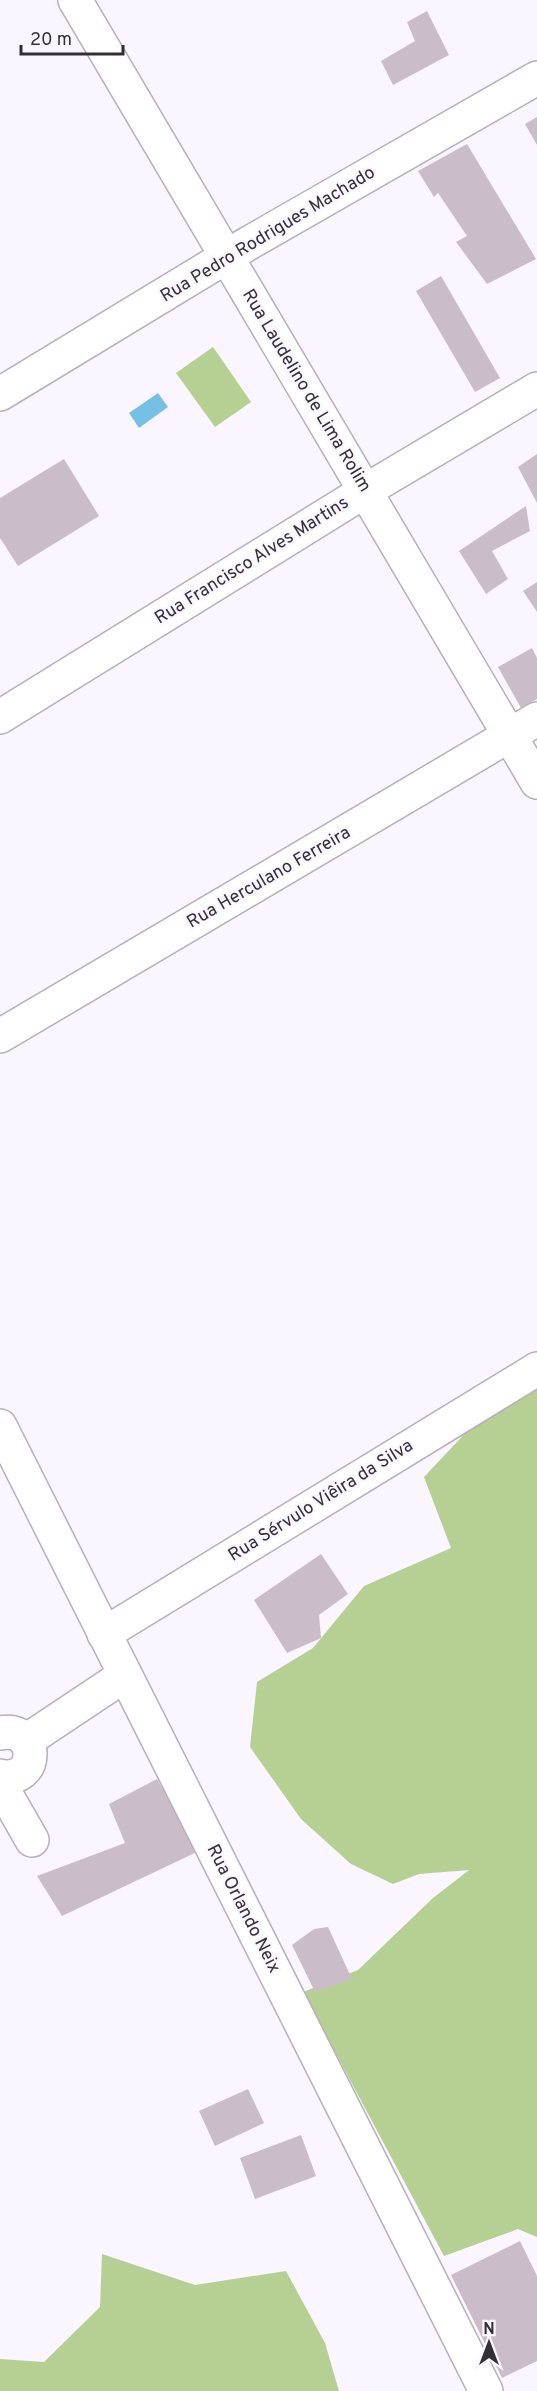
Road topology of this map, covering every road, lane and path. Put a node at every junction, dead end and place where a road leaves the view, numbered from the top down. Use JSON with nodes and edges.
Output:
{"nodes":[{"id":1,"x":75,"y":0,"type":"edge"},
{"id":2,"x":537,"y":78,"type":"edge"},
{"id":3,"x":227,"y":258,"type":"junction"},
{"id":4,"x":537,"y":389,"type":"edge"},
{"id":5,"x":0,"y":394,"type":"edge"},
{"id":6,"x":365,"y":490,"type":"junction"},
{"id":7,"x":0,"y":717,"type":"edge"},
{"id":8,"x":524,"y":727,"type":"edge"},
{"id":9,"x":537,"y":782,"type":"edge"},
{"id":10,"x":0,"y":1036,"type":"edge"},
{"id":11,"x":537,"y":1369,"type":"edge"},
{"id":12,"x":0,"y":1426,"type":"edge"},
{"id":13,"x":105,"y":1634,"type":"junction"},
{"id":14,"x":125,"y":1675,"type":"junction"},
{"id":15,"x":13,"y":1737,"type":"edge"},
{"id":16,"x":0,"y":1776,"type":"edge"},
{"id":17,"x":0,"y":1784,"type":"edge"},
{"id":18,"x":32,"y":1840,"type":"dead end"},
{"id":19,"x":486,"y":2391,"type":"edge"}],
"edges":[{"from":1,"to":3,"type":"street","name":"Rua Laudelino de Lima Rolim"},
{"from":2,"to":3,"type":"street","name":"Rua Pedro Rodrigues Machado"},
{"from":3,"to":5,"type":"street","name":"Rua Pedro Rodrigues Machado"},
{"from":3,"to":6,"type":"street","name":"Rua Laudelino de Lima Rolim"},
{"from":4,"to":6,"type":"street","name":"Rua Francisco Alves Martins"},
{"from":6,"to":7,"type":"street","name":"Rua Francisco Alves Martins"},
{"from":6,"to":8,"type":"street","name":"Rua Laudelino de Lima Rolim"},
{"from":8,"to":9,"type":"street","name":"Rua Laudelino de Lima Rolim"},
{"from":8,"to":10,"type":"street","name":"Rua Herculano Ferreira"},
{"from":11,"to":13,"type":"street","name":"Rua Sérvulo Viêira da Silva"},
{"from":12,"to":13,"type":"street","name":"Rua Orlando Neix"},
{"from":13,"to":14,"type":"street","name":"Rua Orlando Neix"},
{"from":14,"to":15,"type":"street"},
{"from":14,"to":19,"type":"street","name":"Rua Orlando Neix"},
{"from":15,"to":16,"type":"street"},
{"from":17,"to":18,"type":"street"}]}
